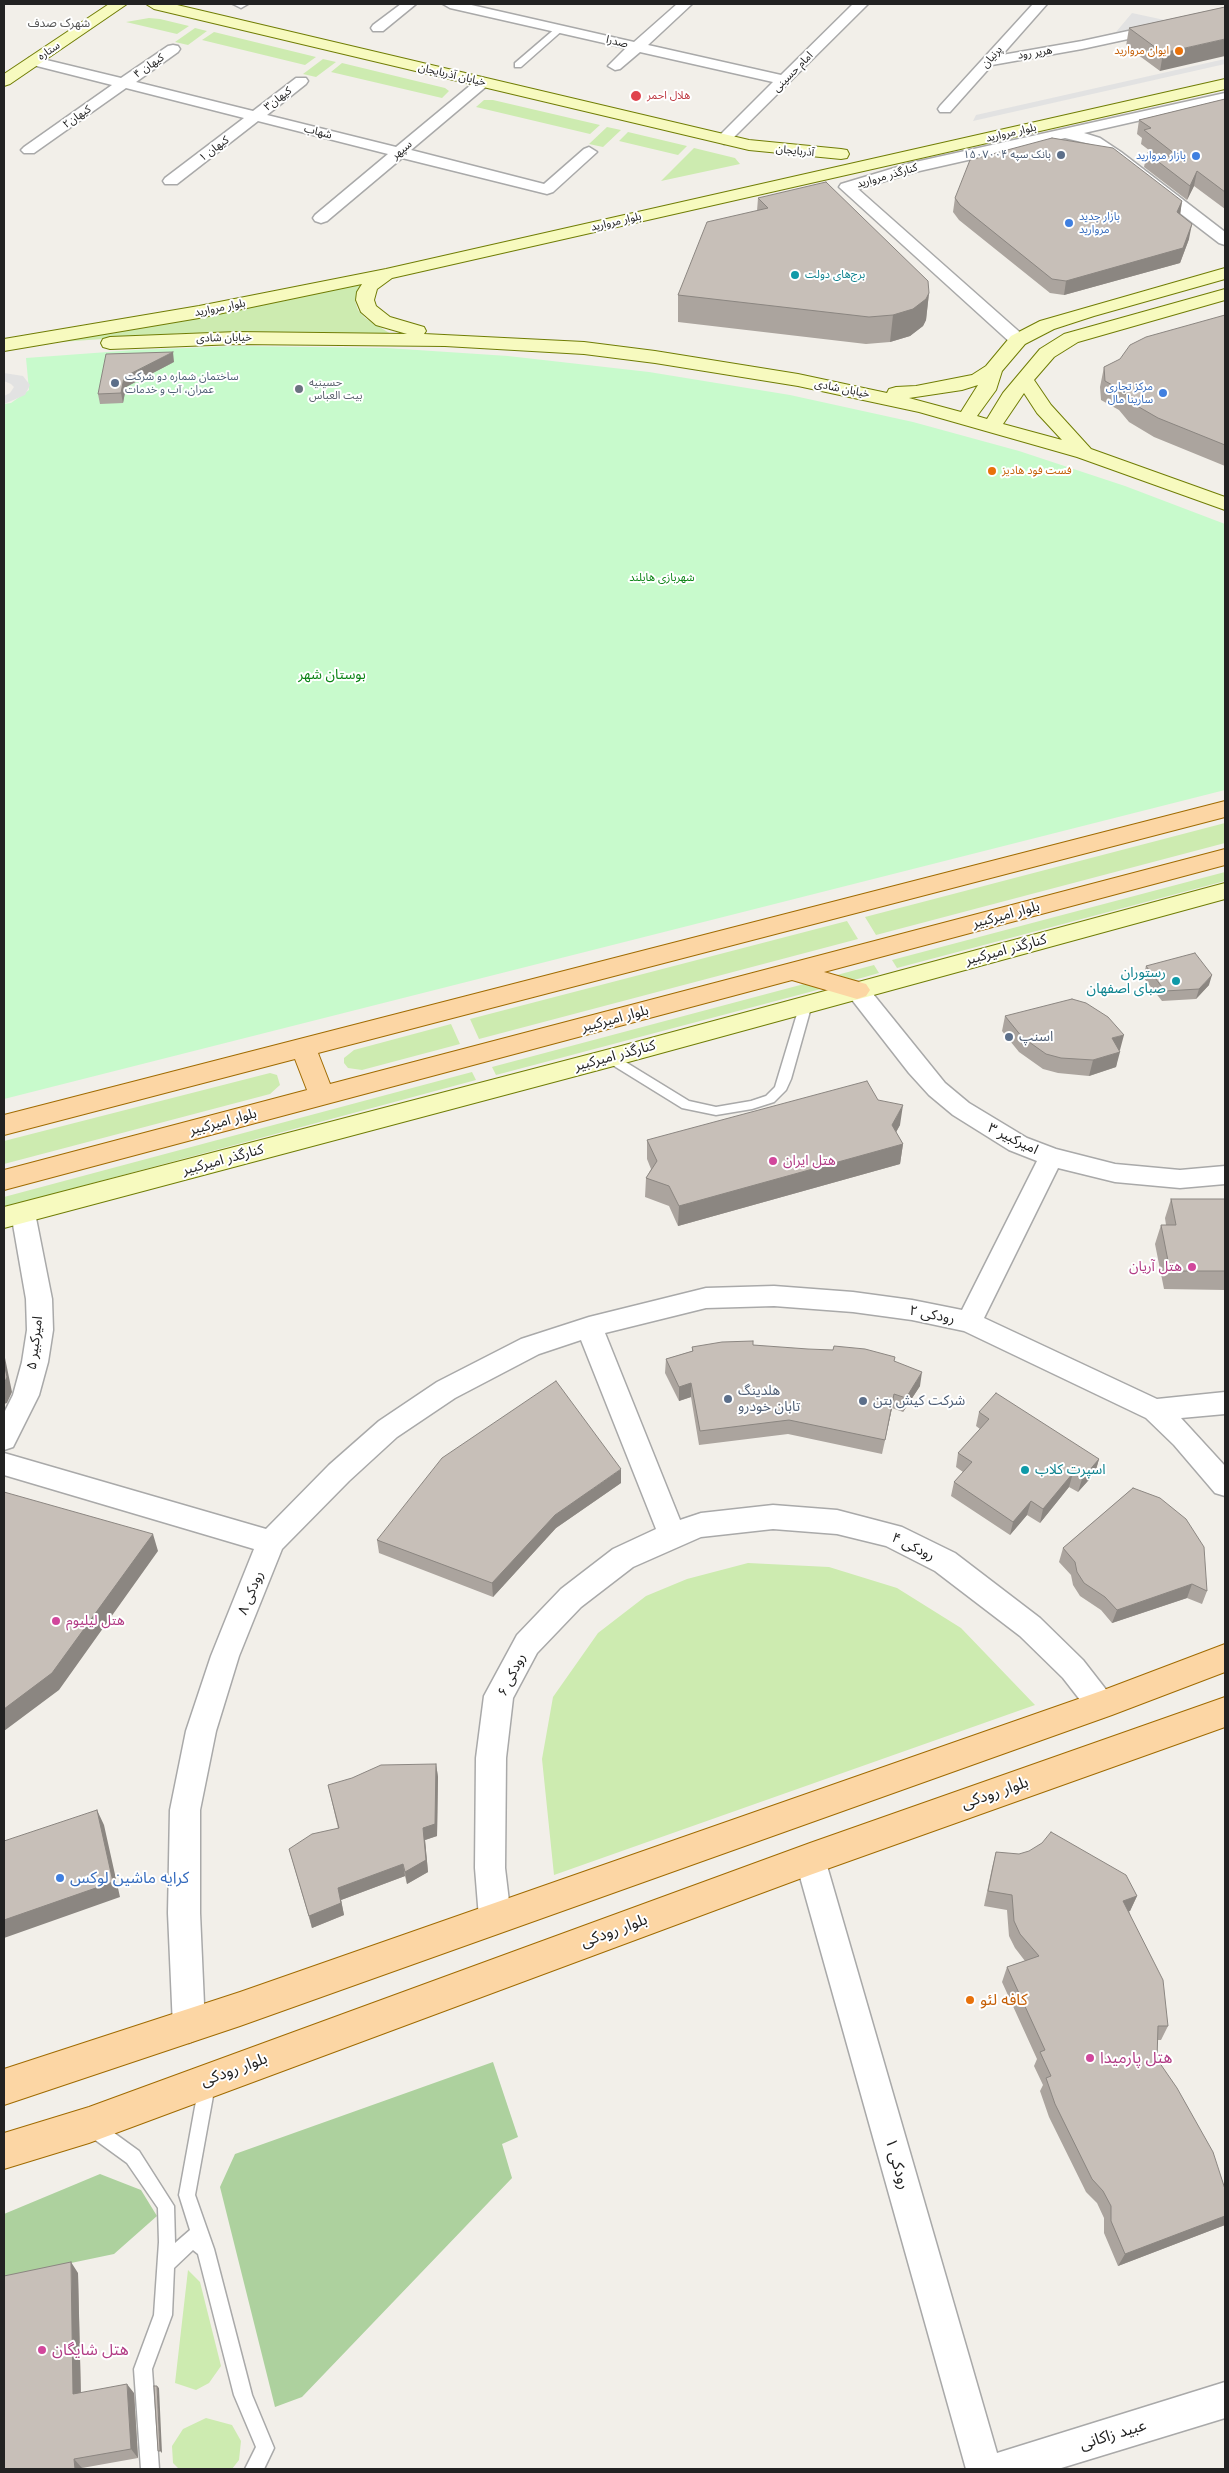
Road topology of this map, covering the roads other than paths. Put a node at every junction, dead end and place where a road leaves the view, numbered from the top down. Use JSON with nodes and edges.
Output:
{"nodes":[{"id":1,"x":119,"y":4,"type":"edge"},
{"id":2,"x":154,"y":4,"type":"edge"},
{"id":3,"x":409,"y":4,"type":"edge"},
{"id":4,"x":450,"y":4,"type":"edge"},
{"id":5,"x":517,"y":4,"type":"edge"},
{"id":6,"x":685,"y":4,"type":"edge"},
{"id":7,"x":861,"y":4,"type":"edge"},
{"id":8,"x":1040,"y":4,"type":"edge"},
{"id":9,"x":1221,"y":4,"type":"edge"},
{"id":10,"x":1225,"y":14,"type":"edge"},
{"id":11,"x":502,"y":16,"type":"junction"},
{"id":12,"x":1210,"y":17,"type":"junction"},
{"id":13,"x":1026,"y":18,"type":"junction"},
{"id":14,"x":378,"y":28,"type":"dead end"},
{"id":15,"x":560,"y":29,"type":"junction"},
{"id":16,"x":1082,"y":45,"type":"junction"},
{"id":17,"x":637,"y":46,"type":"junction"},
{"id":18,"x":173,"y":49,"type":"dead end"},
{"id":19,"x":34,"y":61,"type":"junction"},
{"id":20,"x":987,"y":62,"type":"junction"},
{"id":21,"x":518,"y":65,"type":"dead end"},
{"id":22,"x":615,"y":66,"type":"dead end"},
{"id":23,"x":1225,"y":68,"type":"edge"},
{"id":24,"x":784,"y":80,"type":"junction"},
{"id":25,"x":4,"y":81,"type":"edge"},
{"id":26,"x":301,"y":82,"type":"dead end"},
{"id":27,"x":483,"y":82,"type":"junction"},
{"id":28,"x":124,"y":83,"type":"junction"},
{"id":29,"x":1225,"y":84,"type":"edge"},
{"id":30,"x":1225,"y":97,"type":"edge"},
{"id":31,"x":944,"y":109,"type":"dead end"},
{"id":32,"x":256,"y":116,"type":"junction"},
{"id":33,"x":1111,"y":130,"type":"junction"},
{"id":34,"x":942,"y":132,"type":"junction"},
{"id":35,"x":1061,"y":132,"type":"junction"},
{"id":36,"x":724,"y":140,"type":"junction"},
{"id":37,"x":1095,"y":141,"type":"junction"},
{"id":38,"x":957,"y":145,"type":"junction"},
{"id":39,"x":749,"y":146,"type":"junction"},
{"id":40,"x":29,"y":150,"type":"dead end"},
{"id":41,"x":399,"y":152,"type":"junction"},
{"id":42,"x":589,"y":152,"type":"dead end"},
{"id":43,"x":844,"y":162,"type":"junction"},
{"id":44,"x":769,"y":164,"type":"dead end"},
{"id":45,"x":911,"y":168,"type":"junction"},
{"id":46,"x":171,"y":181,"type":"dead end"},
{"id":47,"x":586,"y":212,"type":"junction"},
{"id":48,"x":321,"y":218,"type":"dead end"},
{"id":49,"x":1225,"y":225,"type":"edge"},
{"id":50,"x":599,"y":226,"type":"junction"},
{"id":51,"x":512,"y":228,"type":"dead end"},
{"id":52,"x":1225,"y":240,"type":"edge"},
{"id":53,"x":363,"y":262,"type":"dead end"},
{"id":54,"x":1225,"y":273,"type":"edge"},
{"id":55,"x":386,"y":274,"type":"junction"},
{"id":56,"x":1225,"y":294,"type":"edge"},
{"id":57,"x":128,"y":307,"type":"dead end"},
{"id":58,"x":445,"y":340,"type":"junction"},
{"id":59,"x":1018,"y":340,"type":"junction"},
{"id":60,"x":4,"y":345,"type":"edge"},
{"id":61,"x":4,"y":351,"type":"edge"},
{"id":62,"x":993,"y":370,"type":"junction"},
{"id":63,"x":1024,"y":379,"type":"junction"},
{"id":64,"x":986,"y":390,"type":"junction"},
{"id":65,"x":863,"y":393,"type":"junction"},
{"id":66,"x":1010,"y":397,"type":"junction"},
{"id":67,"x":966,"y":418,"type":"junction"},
{"id":68,"x":993,"y":425,"type":"junction"},
{"id":69,"x":1084,"y":454,"type":"junction"},
{"id":70,"x":1225,"y":504,"type":"edge"},
{"id":71,"x":1225,"y":809,"type":"edge"},
{"id":72,"x":1225,"y":857,"type":"edge"},
{"id":73,"x":1225,"y":891,"type":"edge"},
{"id":74,"x":792,"y":972,"type":"junction"},
{"id":75,"x":857,"y":990,"type":"junction"},
{"id":76,"x":806,"y":1004,"type":"junction"},
{"id":77,"x":303,"y":1048,"type":"junction"},
{"id":78,"x":610,"y":1058,"type":"junction"},
{"id":79,"x":322,"y":1096,"type":"junction"},
{"id":80,"x":4,"y":1125,"type":"edge"},
{"id":81,"x":1051,"y":1157,"type":"junction"},
{"id":82,"x":1225,"y":1175,"type":"edge"},
{"id":83,"x":4,"y":1180,"type":"edge"},
{"id":84,"x":13,"y":1216,"type":"edge"},
{"id":85,"x":969,"y":1322,"type":"junction"},
{"id":86,"x":589,"y":1326,"type":"junction"},
{"id":87,"x":1225,"y":1403,"type":"edge"},
{"id":88,"x":1155,"y":1410,"type":"junction"},
{"id":89,"x":4,"y":1439,"type":"edge"},
{"id":90,"x":4,"y":1464,"type":"edge"},
{"id":91,"x":1225,"y":1486,"type":"edge"},
{"id":92,"x":672,"y":1535,"type":"junction"},
{"id":93,"x":271,"y":1542,"type":"junction"},
{"id":94,"x":1225,"y":1658,"type":"edge"},
{"id":95,"x":1100,"y":1705,"type":"junction"},
{"id":96,"x":1225,"y":1712,"type":"edge"},
{"id":97,"x":810,"y":1859,"type":"junction"},
{"id":98,"x":495,"y":1918,"type":"junction"},
{"id":99,"x":189,"y":2027,"type":"junction"},
{"id":100,"x":208,"y":2080,"type":"junction"},
{"id":101,"x":4,"y":2087,"type":"edge"},
{"id":102,"x":89,"y":2125,"type":"junction"},
{"id":103,"x":4,"y":2150,"type":"edge"},
{"id":104,"x":205,"y":2249,"type":"junction"},
{"id":105,"x":166,"y":2264,"type":"junction"},
{"id":106,"x":1225,"y":2400,"type":"edge"},
{"id":107,"x":150,"y":2469,"type":"edge"},
{"id":108,"x":254,"y":2469,"type":"edge"},
{"id":109,"x":984,"y":2469,"type":"edge"},
{"id":110,"x":1001,"y":2469,"type":"edge"}],
"edges":[{"from":1,"to":19,"type":"street","name":"ستاره"},
{"from":2,"to":27,"type":"street","name":"خیابان آذربایجان"},
{"from":3,"to":14,"type":"street"},
{"from":4,"to":11,"type":"street","name":"صدرا"},
{"from":5,"to":11,"type":"street"},
{"from":6,"to":17,"type":"street"},
{"from":7,"to":24,"type":"street","name":"امام حسینی"},
{"from":8,"to":13,"type":"street","name":"پرنیان"},
{"from":9,"to":12,"type":"street"},
{"from":10,"to":12,"type":"street","name":"هریر رود"},
{"from":11,"to":15,"type":"street","name":"صدرا"},
{"from":12,"to":16,"type":"street","name":"هریر رود"},
{"from":13,"to":16,"type":"street"},
{"from":13,"to":20,"type":"street","name":"پرنیان"},
{"from":15,"to":17,"type":"street","name":"صدرا"},
{"from":15,"to":21,"type":"lane"},
{"from":16,"to":20,"type":"street","name":"هریر رود"},
{"from":17,"to":22,"type":"street"},
{"from":17,"to":24,"type":"street","name":"صدرا"},
{"from":18,"to":28,"type":"street","name":"کیهان ۴"},
{"from":19,"to":25,"type":"street","name":"ستاره"},
{"from":19,"to":28,"type":"street","name":"شهاب"},
{"from":20,"to":31,"type":"street","name":"پرنیان"},
{"from":23,"to":34,"type":"street","name":"بلوار مروارید"},
{"from":24,"to":36,"type":"street","name":"امام حسینی"},
{"from":26,"to":32,"type":"street","name":"کیهان۳"},
{"from":27,"to":36,"type":"street","name":"خیابان آذربایجان"},
{"from":27,"to":41,"type":"street","name":"سپهر"},
{"from":28,"to":32,"type":"street","name":"شهاب"},
{"from":28,"to":40,"type":"street","name":"کیهان۲"},
{"from":29,"to":38,"type":"street","name":"بلوار مروارید"},
{"from":30,"to":33,"type":"street","name":"کنارگذر مروارید"},
{"from":32,"to":41,"type":"street","name":"شهاب"},
{"from":32,"to":46,"type":"street","name":"کیهان ۱"},
{"from":33,"to":35,"type":"street","name":"کنارگذر مروارید"},
{"from":33,"to":37,"type":"street"},
{"from":33,"to":49,"type":"street"},
{"from":34,"to":38,"type":"street"},
{"from":34,"to":43,"type":"street","name":"بلوار مروارید"},
{"from":35,"to":37,"type":"street","name":"کنارگذر مروارید"},
{"from":35,"to":45,"type":"street","name":"کنارگذر مروارید"},
{"from":36,"to":39,"type":"street","name":"خیابان آذربایجان"},
{"from":37,"to":52,"type":"street"},
{"from":38,"to":43,"type":"street","name":"بلوار مروارید"},
{"from":39,"to":43,"type":"street","name":"آذربایجان"},
{"from":39,"to":44,"type":"street"},
{"from":41,"to":42,"type":"street","name":"شهاب"},
{"from":41,"to":48,"type":"street","name":"سپهر"},
{"from":43,"to":45,"type":"street"},
{"from":43,"to":47,"type":"street","name":"بلوار مروارید"},
{"from":43,"to":50,"type":"street","name":"بلوار مروارید"},
{"from":45,"to":59,"type":"street","name":"کنارگذر مروارید"},
{"from":47,"to":50,"type":"street"},
{"from":47,"to":51,"type":"street","name":"بلوار مروارید"},
{"from":50,"to":55,"type":"street","name":"بلوار مروارید"},
{"from":53,"to":57,"type":"street","name":"بلوار مروارید"},
{"from":54,"to":59,"type":"street"},
{"from":55,"to":58,"type":"street","name":"خیابان شادی"},
{"from":55,"to":60,"type":"street","name":"بلوار مروارید"},
{"from":56,"to":63,"type":"street"},
{"from":58,"to":61,"type":"street","name":"خیابان شادی"},
{"from":58,"to":65,"type":"street","name":"خیابان شادی"},
{"from":59,"to":62,"type":"street"},
{"from":62,"to":64,"type":"street"},
{"from":62,"to":65,"type":"street"},
{"from":63,"to":66,"type":"street"},
{"from":63,"to":69,"type":"street"},
{"from":64,"to":66,"type":"street"},
{"from":64,"to":67,"type":"street"},
{"from":65,"to":67,"type":"street","name":"خیابان شادی"},
{"from":66,"to":68,"type":"street"},
{"from":67,"to":68,"type":"street","name":"خیابان شادی"},
{"from":68,"to":69,"type":"street","name":"خیابان شادی"},
{"from":69,"to":70,"type":"street","name":"خیابان شادی"},
{"from":71,"to":77,"type":"main road"},
{"from":72,"to":74,"type":"main road","name":"بلوار امیرکبیر"},
{"from":73,"to":75,"type":"street","name":"کنارگذر امیرکبیر"},
{"from":74,"to":75,"type":"main road"},
{"from":74,"to":79,"type":"main road","name":"بلوار امیرکبیر"},
{"from":75,"to":76,"type":"street","name":"کنارگذر امیرکبیر"},
{"from":75,"to":81,"type":"street","name":"امیرکبیر ۳"},
{"from":76,"to":78,"type":"street","name":"کنارگذر امیرکبیر"},
{"from":76,"to":78,"type":"lane"},
{"from":77,"to":79,"type":"main road"},
{"from":77,"to":80,"type":"main road"},
{"from":78,"to":84,"type":"street","name":"کنارگذر امیرکبیر"},
{"from":79,"to":83,"type":"main road","name":"بلوار امیرکبیر"},
{"from":81,"to":82,"type":"street","name":"امیرکبیر ۳"},
{"from":81,"to":85,"type":"street"},
{"from":84,"to":89,"type":"street","name":"امیرکبیر ۵"},
{"from":85,"to":86,"type":"street","name":"رودکی ۲"},
{"from":85,"to":88,"type":"street","name":"رودکی ۲"},
{"from":86,"to":92,"type":"street"},
{"from":86,"to":93,"type":"street","name":"رودکی ۸"},
{"from":87,"to":88,"type":"street"},
{"from":88,"to":91,"type":"street","name":"رودکی ۲"},
{"from":90,"to":93,"type":"street"},
{"from":92,"to":95,"type":"street","name":"رودکی ۴"},
{"from":92,"to":98,"type":"street","name":"رودکی ۶"},
{"from":93,"to":99,"type":"street","name":"رودکی ۸"},
{"from":94,"to":95,"type":"main road"},
{"from":95,"to":98,"type":"main road"},
{"from":96,"to":97,"type":"main road","name":"بلوار رودکی"},
{"from":97,"to":100,"type":"main road","name":"بلوار رودکی"},
{"from":97,"to":109,"type":"street","name":"رودکی ۱"},
{"from":98,"to":99,"type":"main road"},
{"from":99,"to":101,"type":"main road"},
{"from":100,"to":102,"type":"main road","name":"بلوار رودکی"},
{"from":100,"to":104,"type":"lane"},
{"from":102,"to":103,"type":"main road","name":"بلوار رودکی"},
{"from":102,"to":105,"type":"lane"},
{"from":104,"to":105,"type":"lane"},
{"from":104,"to":108,"type":"lane"},
{"from":105,"to":107,"type":"lane"},
{"from":106,"to":110,"type":"street","name":"عبید زاکانی"}]}
